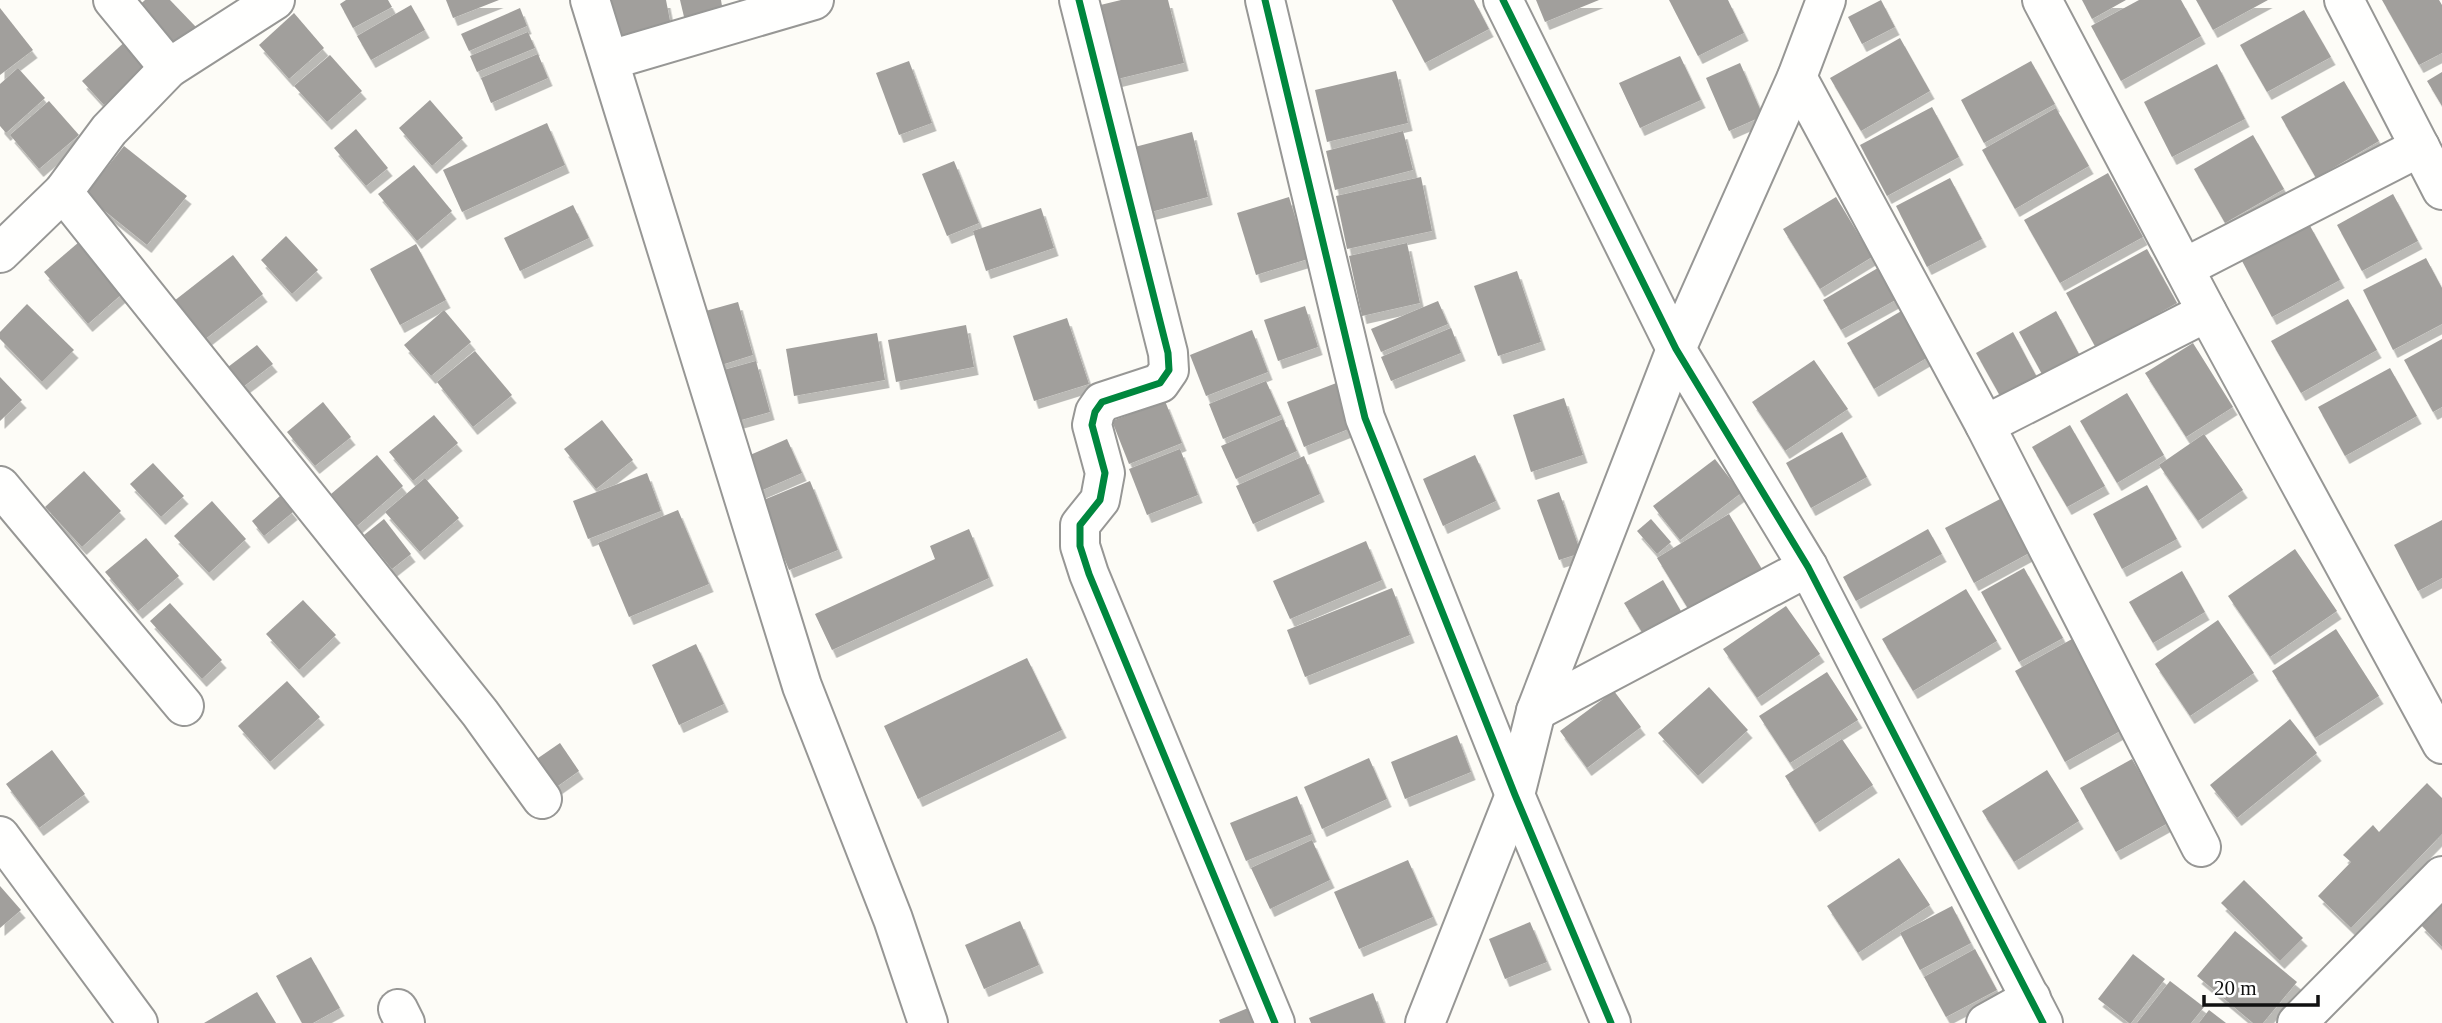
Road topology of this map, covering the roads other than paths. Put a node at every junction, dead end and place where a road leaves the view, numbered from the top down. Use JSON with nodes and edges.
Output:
{"nodes":[{"id":1,"x":113,"y":0,"type":"edge"},
{"id":2,"x":275,"y":0,"type":"edge"},
{"id":3,"x":590,"y":0,"type":"edge"},
{"id":4,"x":814,"y":0,"type":"edge"},
{"id":5,"x":1079,"y":0,"type":"edge"},
{"id":6,"x":1265,"y":0,"type":"edge"},
{"id":7,"x":1503,"y":0,"type":"edge"},
{"id":8,"x":1826,"y":0,"type":"edge"},
{"id":9,"x":2042,"y":0,"type":"edge"},
{"id":10,"x":2344,"y":0,"type":"edge"},
{"id":11,"x":610,"y":60,"type":"junction"},
{"id":12,"x":169,"y":68,"type":"junction"},
{"id":13,"x":1797,"y":77,"type":"junction"},
{"id":14,"x":2420,"y":147,"type":"junction"},
{"id":15,"x":2442,"y":190,"type":"edge"},
{"id":16,"x":63,"y":192,"type":"junction"},
{"id":17,"x":0,"y":253,"type":"edge"},
{"id":18,"x":2184,"y":268,"type":"junction"},
{"id":19,"x":2207,"y":312,"type":"junction"},
{"id":20,"x":1676,"y":349,"type":"junction"},
{"id":21,"x":1984,"y":425,"type":"junction"},
{"id":22,"x":0,"y":486,"type":"edge"},
{"id":23,"x":1808,"y":567,"type":"junction"},
{"id":24,"x":184,"y":706,"type":"dead end"},
{"id":25,"x":1536,"y":711,"type":"junction"},
{"id":26,"x":2442,"y":744,"type":"edge"},
{"id":27,"x":1516,"y":795,"type":"junction"},
{"id":28,"x":542,"y":799,"type":"dead end"},
{"id":29,"x":0,"y":836,"type":"edge"},
{"id":30,"x":2202,"y":847,"type":"dead end"},
{"id":31,"x":2442,"y":876,"type":"edge"},
{"id":32,"x":2037,"y":1011,"type":"edge"},
{"id":33,"x":138,"y":1023,"type":"edge"},
{"id":34,"x":928,"y":1023,"type":"edge"},
{"id":35,"x":1275,"y":1023,"type":"edge"},
{"id":36,"x":1425,"y":1023,"type":"edge"},
{"id":37,"x":1611,"y":1023,"type":"edge"},
{"id":38,"x":1986,"y":1023,"type":"edge"},
{"id":39,"x":2297,"y":1023,"type":"edge"}],
"edges":[{"from":1,"to":12,"type":"street"},
{"from":2,"to":12,"type":"street"},
{"from":3,"to":11,"type":"street"},
{"from":4,"to":11,"type":"street"},
{"from":5,"to":35,"type":"street"},
{"from":6,"to":27,"type":"street"},
{"from":7,"to":20,"type":"street"},
{"from":8,"to":13,"type":"street"},
{"from":9,"to":18,"type":"street"},
{"from":10,"to":14,"type":"street"},
{"from":11,"to":34,"type":"street"},
{"from":12,"to":16,"type":"street"},
{"from":13,"to":20,"type":"street"},
{"from":13,"to":21,"type":"street"},
{"from":14,"to":15,"type":"street"},
{"from":14,"to":18,"type":"street"},
{"from":16,"to":17,"type":"street"},
{"from":16,"to":28,"type":"street"},
{"from":18,"to":19,"type":"street"},
{"from":19,"to":21,"type":"street"},
{"from":19,"to":26,"type":"street"},
{"from":20,"to":23,"type":"street"},
{"from":20,"to":25,"type":"street"},
{"from":21,"to":30,"type":"street"},
{"from":22,"to":24,"type":"street"},
{"from":23,"to":25,"type":"street"},
{"from":23,"to":32,"type":"street"},
{"from":25,"to":27,"type":"street"},
{"from":27,"to":36,"type":"street"},
{"from":27,"to":37,"type":"street"},
{"from":29,"to":33,"type":"street"},
{"from":31,"to":39,"type":"street"},
{"from":32,"to":38,"type":"street"}]}
